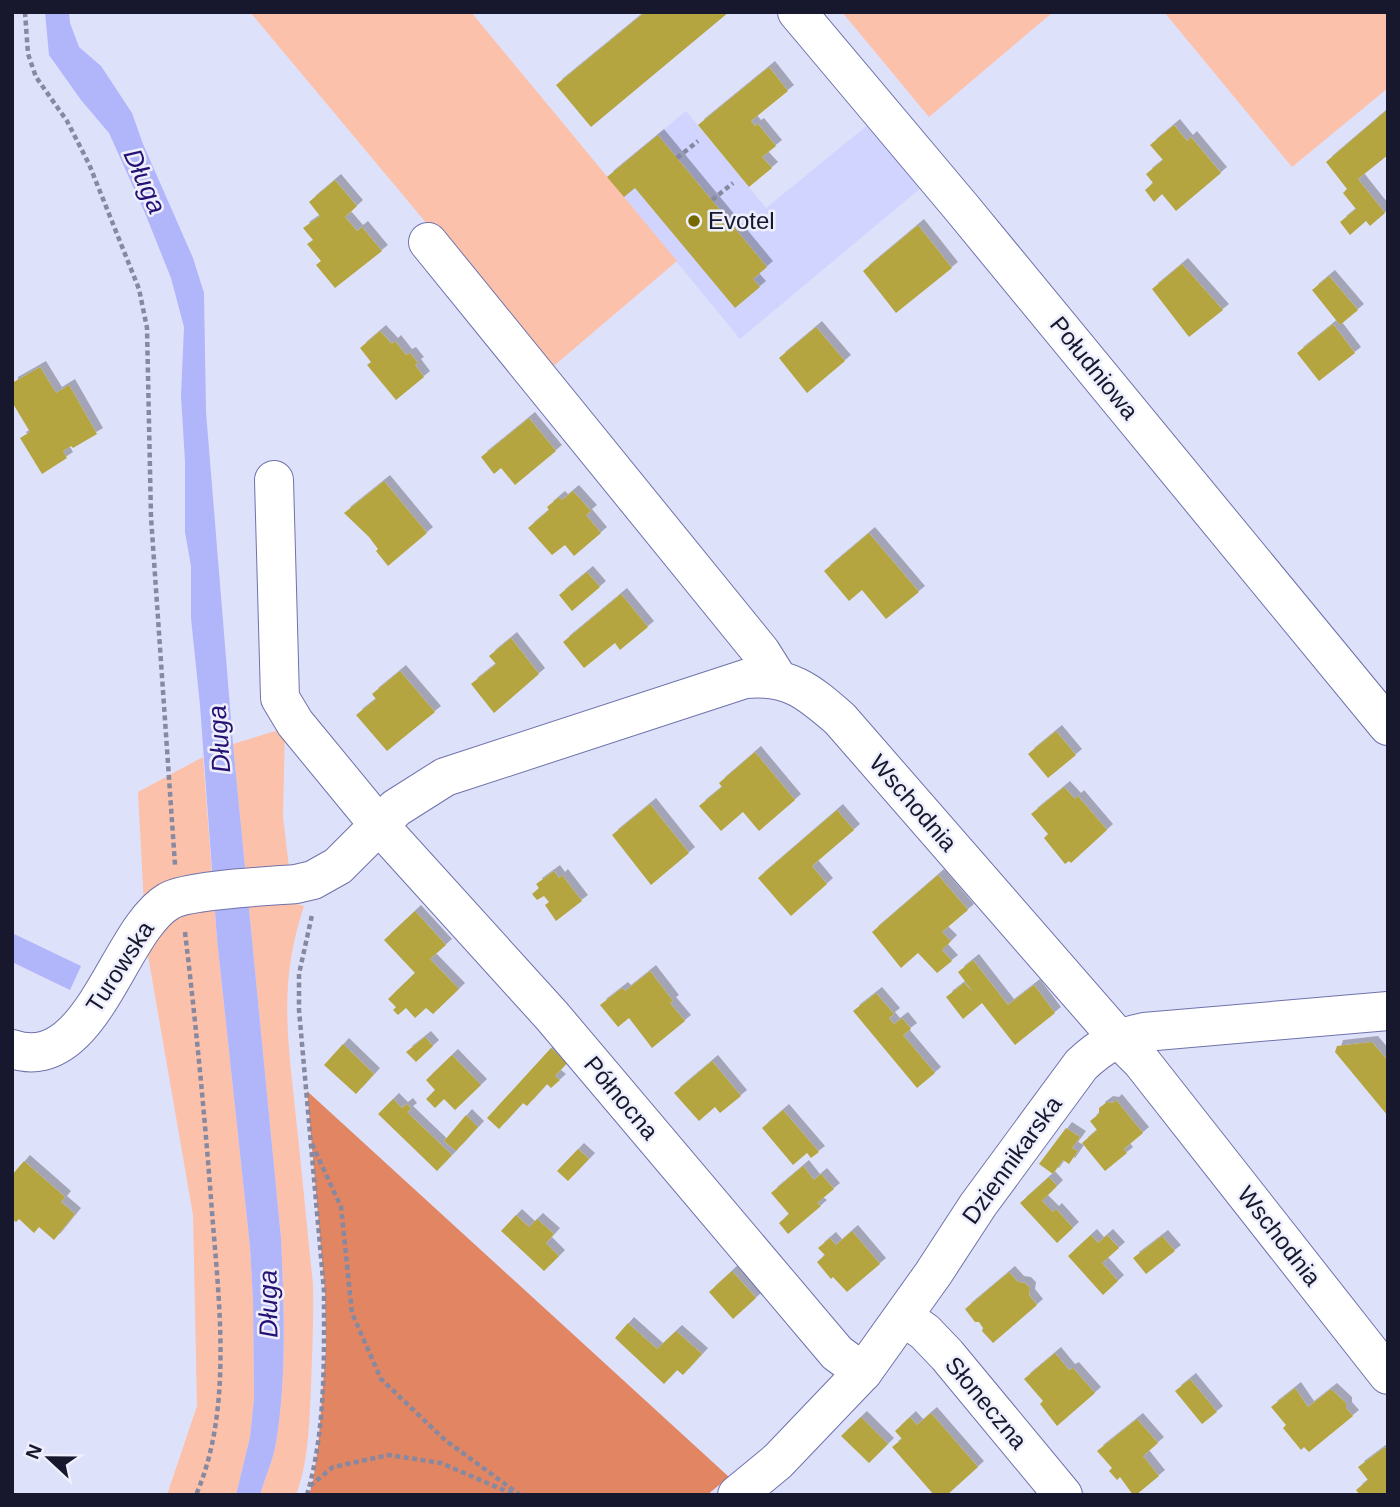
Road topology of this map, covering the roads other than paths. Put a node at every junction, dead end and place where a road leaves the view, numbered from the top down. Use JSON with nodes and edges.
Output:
{"nodes":[{"id":1,"x":797,"y":12,"type":"edge"},
{"id":2,"x":428,"y":242,"type":"dead end"},
{"id":3,"x":274,"y":480,"type":"dead end"},
{"id":4,"x":778,"y":678,"type":"junction"},
{"id":5,"x":1388,"y":726,"type":"edge"},
{"id":6,"x":378,"y":824,"type":"junction"},
{"id":7,"x":181,"y":896,"type":"joint"},
{"id":8,"x":1388,"y":1011,"type":"edge"},
{"id":9,"x":1118,"y":1038,"type":"junction"},
{"id":10,"x":12,"y":1049,"type":"edge"},
{"id":11,"x":904,"y":1317,"type":"junction"},
{"id":12,"x":863,"y":1373,"type":"junction"},
{"id":13,"x":1388,"y":1376,"type":"edge"},
{"id":14,"x":737,"y":1495,"type":"edge"},
{"id":15,"x":1063,"y":1495,"type":"edge"}],
"edges":[{"from":1,"to":5,"type":"street","name":"Południowa"},
{"from":2,"to":4,"type":"street"},
{"from":3,"to":6,"type":"street","name":"Północna"},
{"from":4,"to":6,"type":"street","name":"Wschodnia"},
{"from":4,"to":9,"type":"street","name":"Wschodnia"},
{"from":6,"to":7,"type":"street","name":"Wschodnia"},
{"from":6,"to":12,"type":"street","name":"Północna"},
{"from":7,"to":10,"type":"street","name":"Turowska"},
{"from":8,"to":9,"type":"street","name":"Dziennikarska"},
{"from":9,"to":11,"type":"street","name":"Dziennikarska"},
{"from":9,"to":13,"type":"street","name":"Wschodnia"},
{"from":11,"to":12,"type":"street","name":"Dziennikarska"},
{"from":11,"to":15,"type":"street","name":"Słoneczna"},
{"from":12,"to":14,"type":"street","name":"Dziennikarska"}]}
